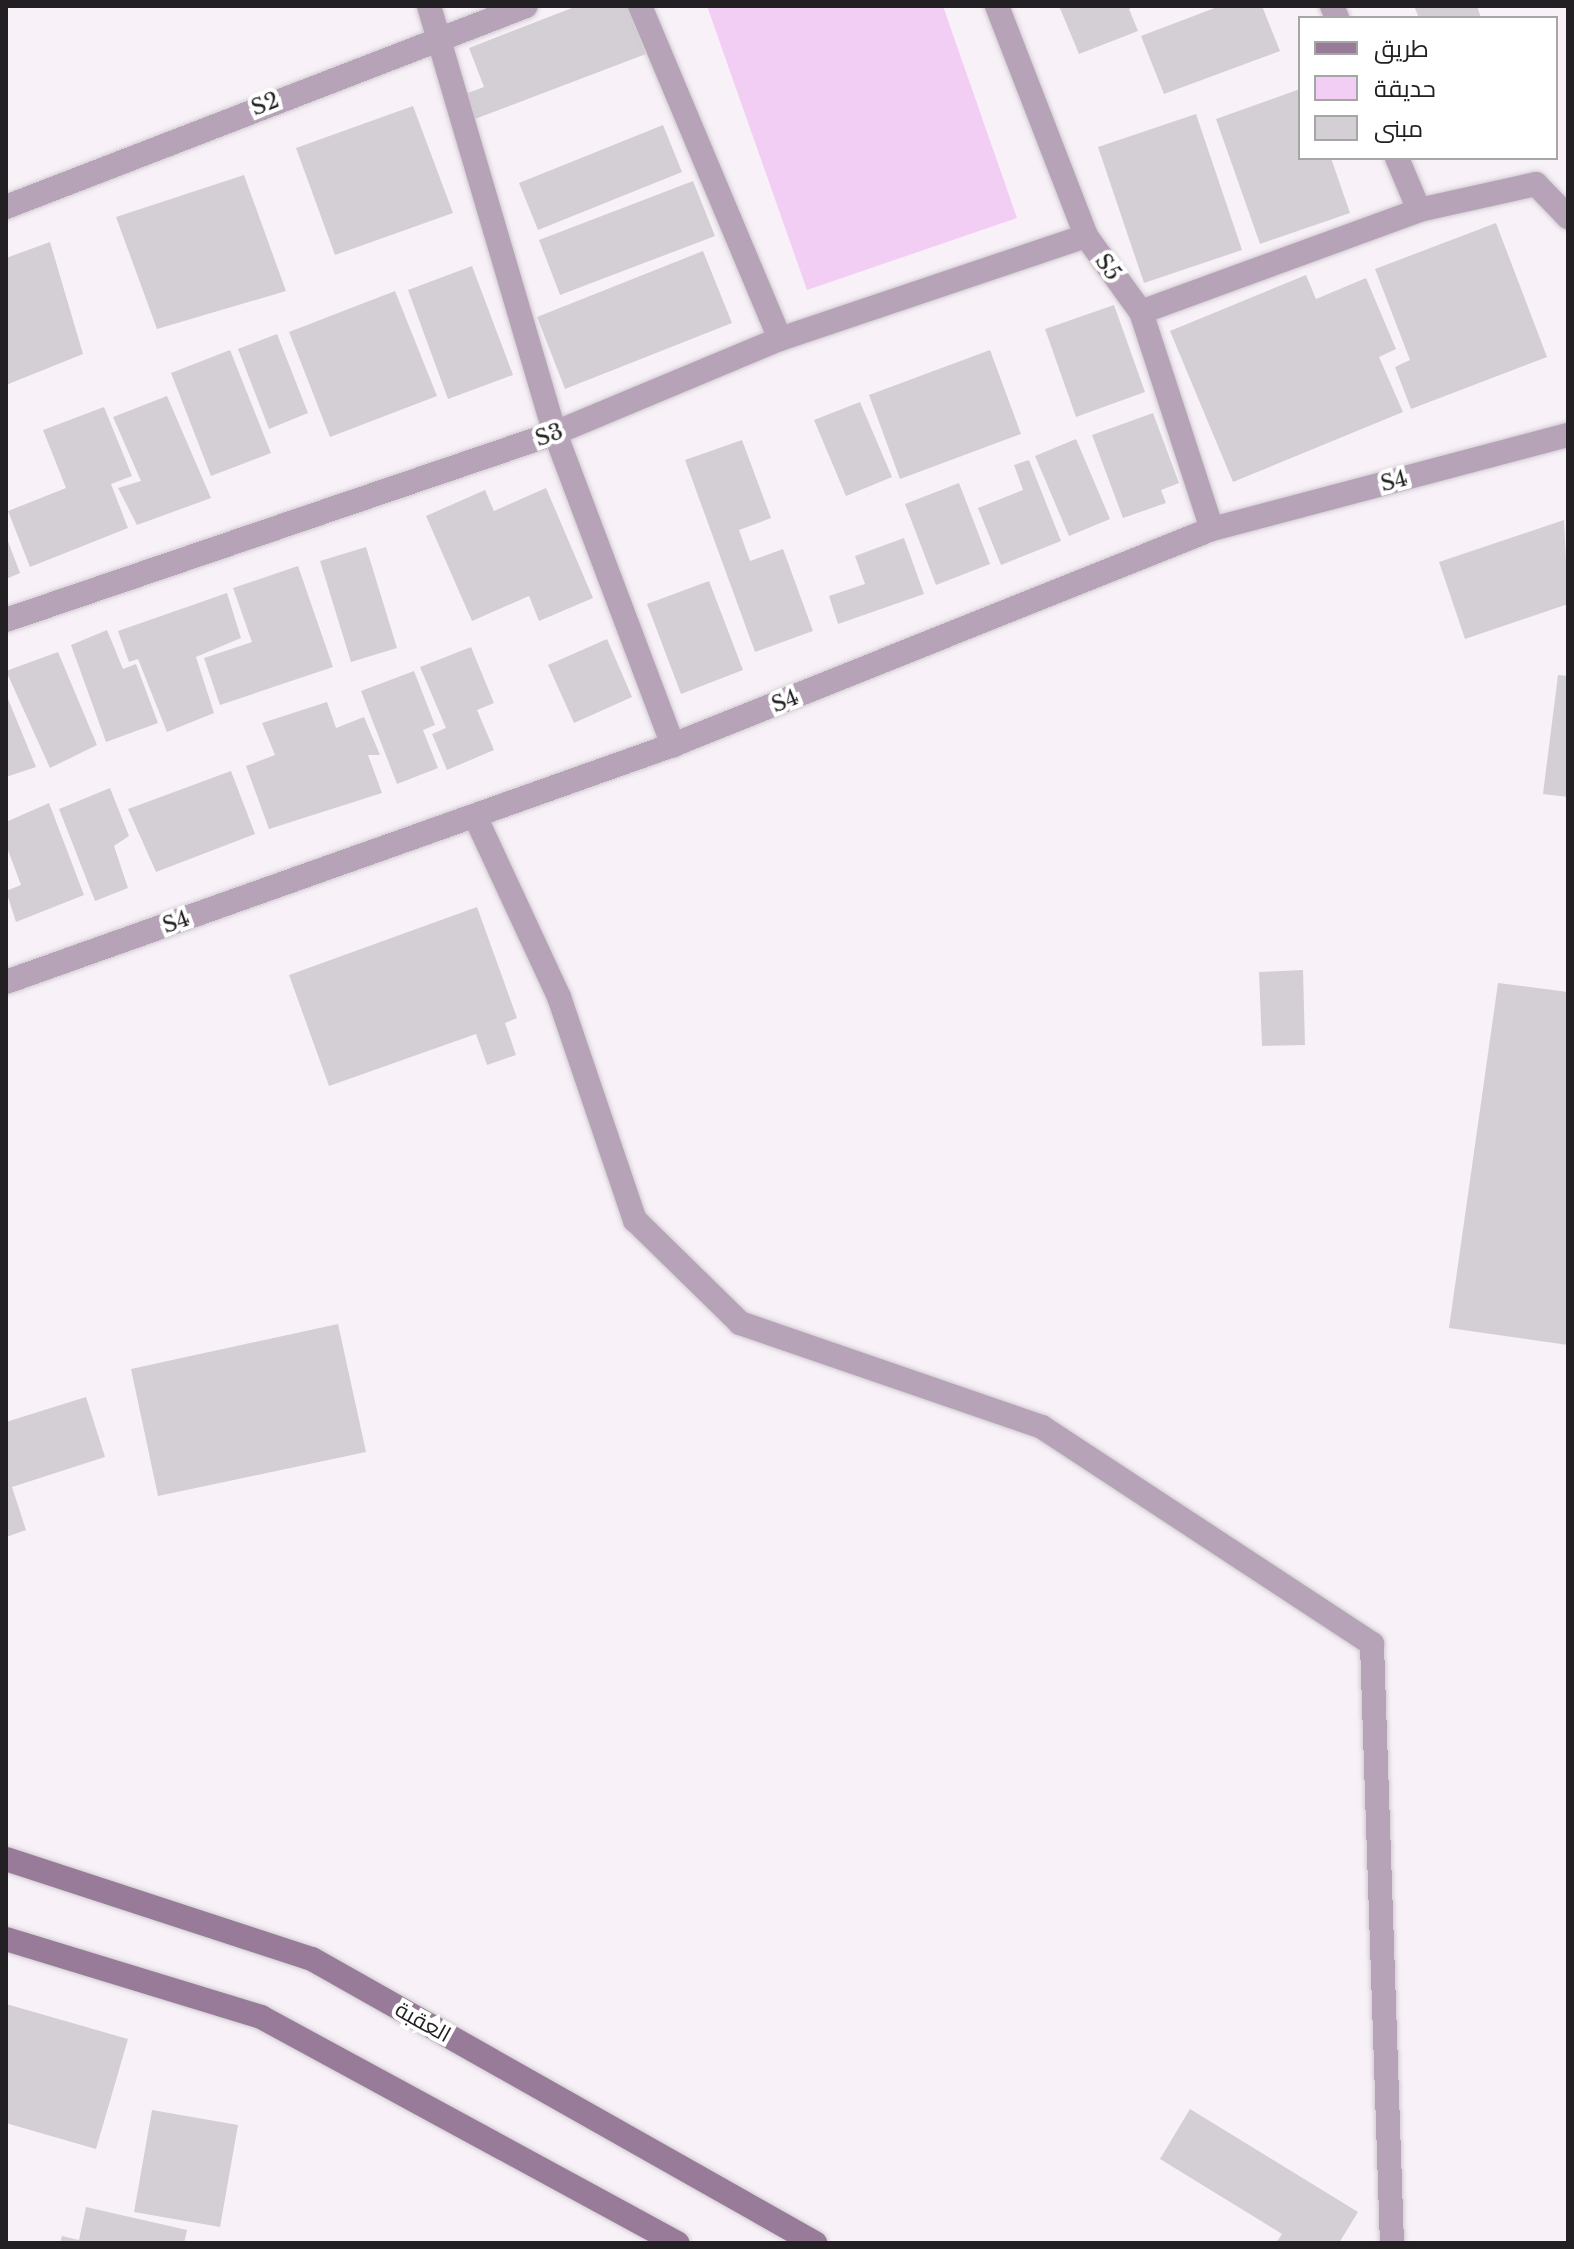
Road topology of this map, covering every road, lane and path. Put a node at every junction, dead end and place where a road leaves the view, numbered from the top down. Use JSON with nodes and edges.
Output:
{"nodes":[{"id":1,"x":429,"y":6,"type":"edge"},
{"id":2,"x":526,"y":6,"type":"edge"},
{"id":3,"x":640,"y":6,"type":"edge"},
{"id":4,"x":997,"y":6,"type":"edge"},
{"id":5,"x":438,"y":35,"type":"junction"},
{"id":6,"x":1398,"y":160,"type":"edge"},
{"id":7,"x":6,"y":207,"type":"edge"},
{"id":8,"x":1419,"y":210,"type":"junction"},
{"id":9,"x":1568,"y":217,"type":"edge"},
{"id":10,"x":1086,"y":236,"type":"junction"},
{"id":11,"x":1141,"y":312,"type":"junction"},
{"id":12,"x":780,"y":339,"type":"junction"},
{"id":13,"x":555,"y":433,"type":"junction"},
{"id":14,"x":1568,"y":435,"type":"edge"},
{"id":15,"x":1212,"y":529,"type":"junction"},
{"id":16,"x":6,"y":620,"type":"edge"},
{"id":17,"x":673,"y":745,"type":"junction"},
{"id":18,"x":475,"y":816,"type":"junction"},
{"id":19,"x":6,"y":982,"type":"edge"},
{"id":20,"x":6,"y":1859,"type":"edge"},
{"id":21,"x":6,"y":1939,"type":"edge"},
{"id":22,"x":678,"y":2243,"type":"edge"},
{"id":23,"x":815,"y":2243,"type":"edge"},
{"id":24,"x":1392,"y":2243,"type":"edge"}],
"edges":[{"from":1,"to":5,"type":"street"},
{"from":2,"to":5,"type":"street","name":"S2"},
{"from":3,"to":12,"type":"street"},
{"from":4,"to":10,"type":"street","name":"S5"},
{"from":5,"to":7,"type":"street","name":"S2"},
{"from":5,"to":13,"type":"street"},
{"from":6,"to":8,"type":"street"},
{"from":8,"to":9,"type":"street"},
{"from":8,"to":11,"type":"street"},
{"from":10,"to":11,"type":"street","name":"S5"},
{"from":10,"to":12,"type":"street","name":"S3"},
{"from":11,"to":15,"type":"street","name":"S5"},
{"from":12,"to":13,"type":"street","name":"S3"},
{"from":13,"to":16,"type":"street","name":"S3"},
{"from":13,"to":17,"type":"street"},
{"from":14,"to":15,"type":"street","name":"S4"},
{"from":15,"to":17,"type":"street","name":"S4"},
{"from":17,"to":18,"type":"street","name":"S4"},
{"from":18,"to":19,"type":"street","name":"S4"},
{"from":18,"to":24,"type":"street"},
{"from":20,"to":23,"type":"main road","name":"العقبة"},
{"from":21,"to":22,"type":"main road"}]}
